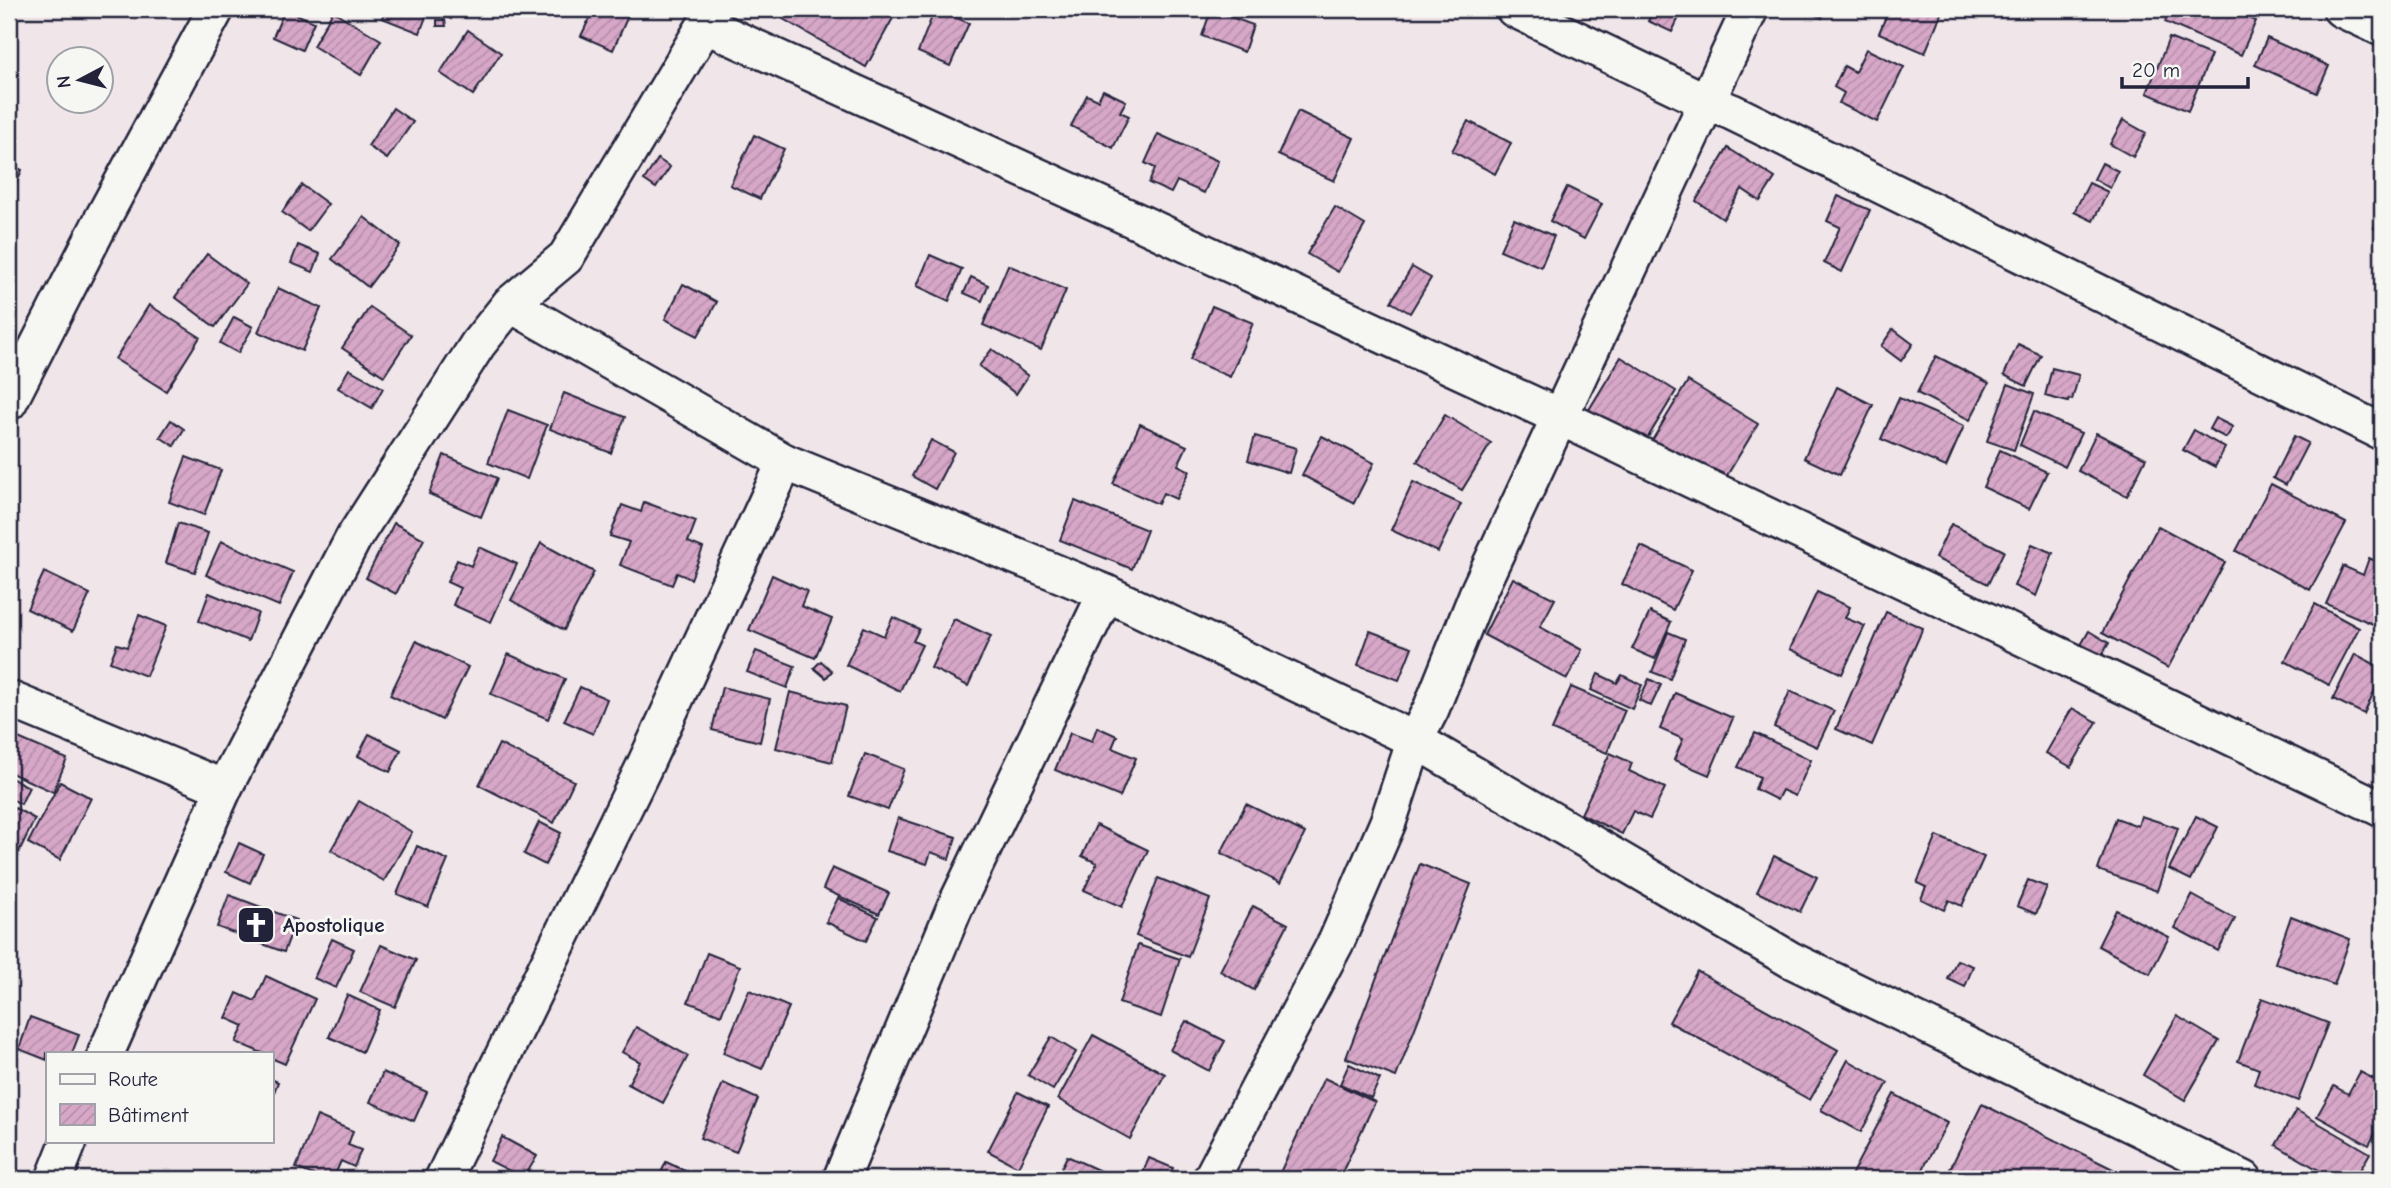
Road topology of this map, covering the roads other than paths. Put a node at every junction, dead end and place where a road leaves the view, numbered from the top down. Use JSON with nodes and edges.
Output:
{"nodes":[{"id":1,"x":216,"y":9,"type":"edge"},
{"id":2,"x":1514,"y":9,"type":"edge"},
{"id":3,"x":1750,"y":9,"type":"edge"},
{"id":4,"x":2341,"y":9,"type":"edge"},
{"id":5,"x":708,"y":17,"type":"edge"},
{"id":6,"x":2382,"y":28,"type":"edge"},
{"id":7,"x":1707,"y":102,"type":"junction"},
{"id":8,"x":510,"y":304,"type":"junction"},
{"id":9,"x":9,"y":402,"type":"edge"},
{"id":10,"x":1560,"y":417,"type":"junction"},
{"id":11,"x":2382,"y":432,"type":"edge"},
{"id":12,"x":785,"y":462,"type":"junction"},
{"id":13,"x":1106,"y":593,"type":"junction"},
{"id":14,"x":9,"y":699,"type":"edge"},
{"id":15,"x":1415,"y":740,"type":"junction"},
{"id":16,"x":224,"y":788,"type":"junction"},
{"id":17,"x":2382,"y":809,"type":"edge"},
{"id":18,"x":106,"y":1052,"type":"edge"},
{"id":19,"x":69,"y":1142,"type":"edge"},
{"id":20,"x":54,"y":1179,"type":"edge"},
{"id":21,"x":443,"y":1179,"type":"edge"},
{"id":22,"x":841,"y":1179,"type":"edge"},
{"id":23,"x":1212,"y":1179,"type":"edge"},
{"id":24,"x":2244,"y":1179,"type":"edge"}],
"edges":[{"from":1,"to":9,"type":"street"},
{"from":2,"to":7,"type":"street"},
{"from":3,"to":7,"type":"street"},
{"from":4,"to":6,"type":"street"},
{"from":5,"to":8,"type":"street"},
{"from":5,"to":10,"type":"street"},
{"from":7,"to":10,"type":"street"},
{"from":7,"to":11,"type":"street"},
{"from":8,"to":12,"type":"street"},
{"from":8,"to":16,"type":"street"},
{"from":10,"to":15,"type":"street"},
{"from":10,"to":17,"type":"street"},
{"from":12,"to":13,"type":"street"},
{"from":12,"to":21,"type":"street"},
{"from":13,"to":15,"type":"street"},
{"from":13,"to":22,"type":"street"},
{"from":14,"to":16,"type":"street"},
{"from":15,"to":23,"type":"street"},
{"from":15,"to":24,"type":"street"},
{"from":16,"to":18,"type":"street"},
{"from":19,"to":20,"type":"street"}]}
